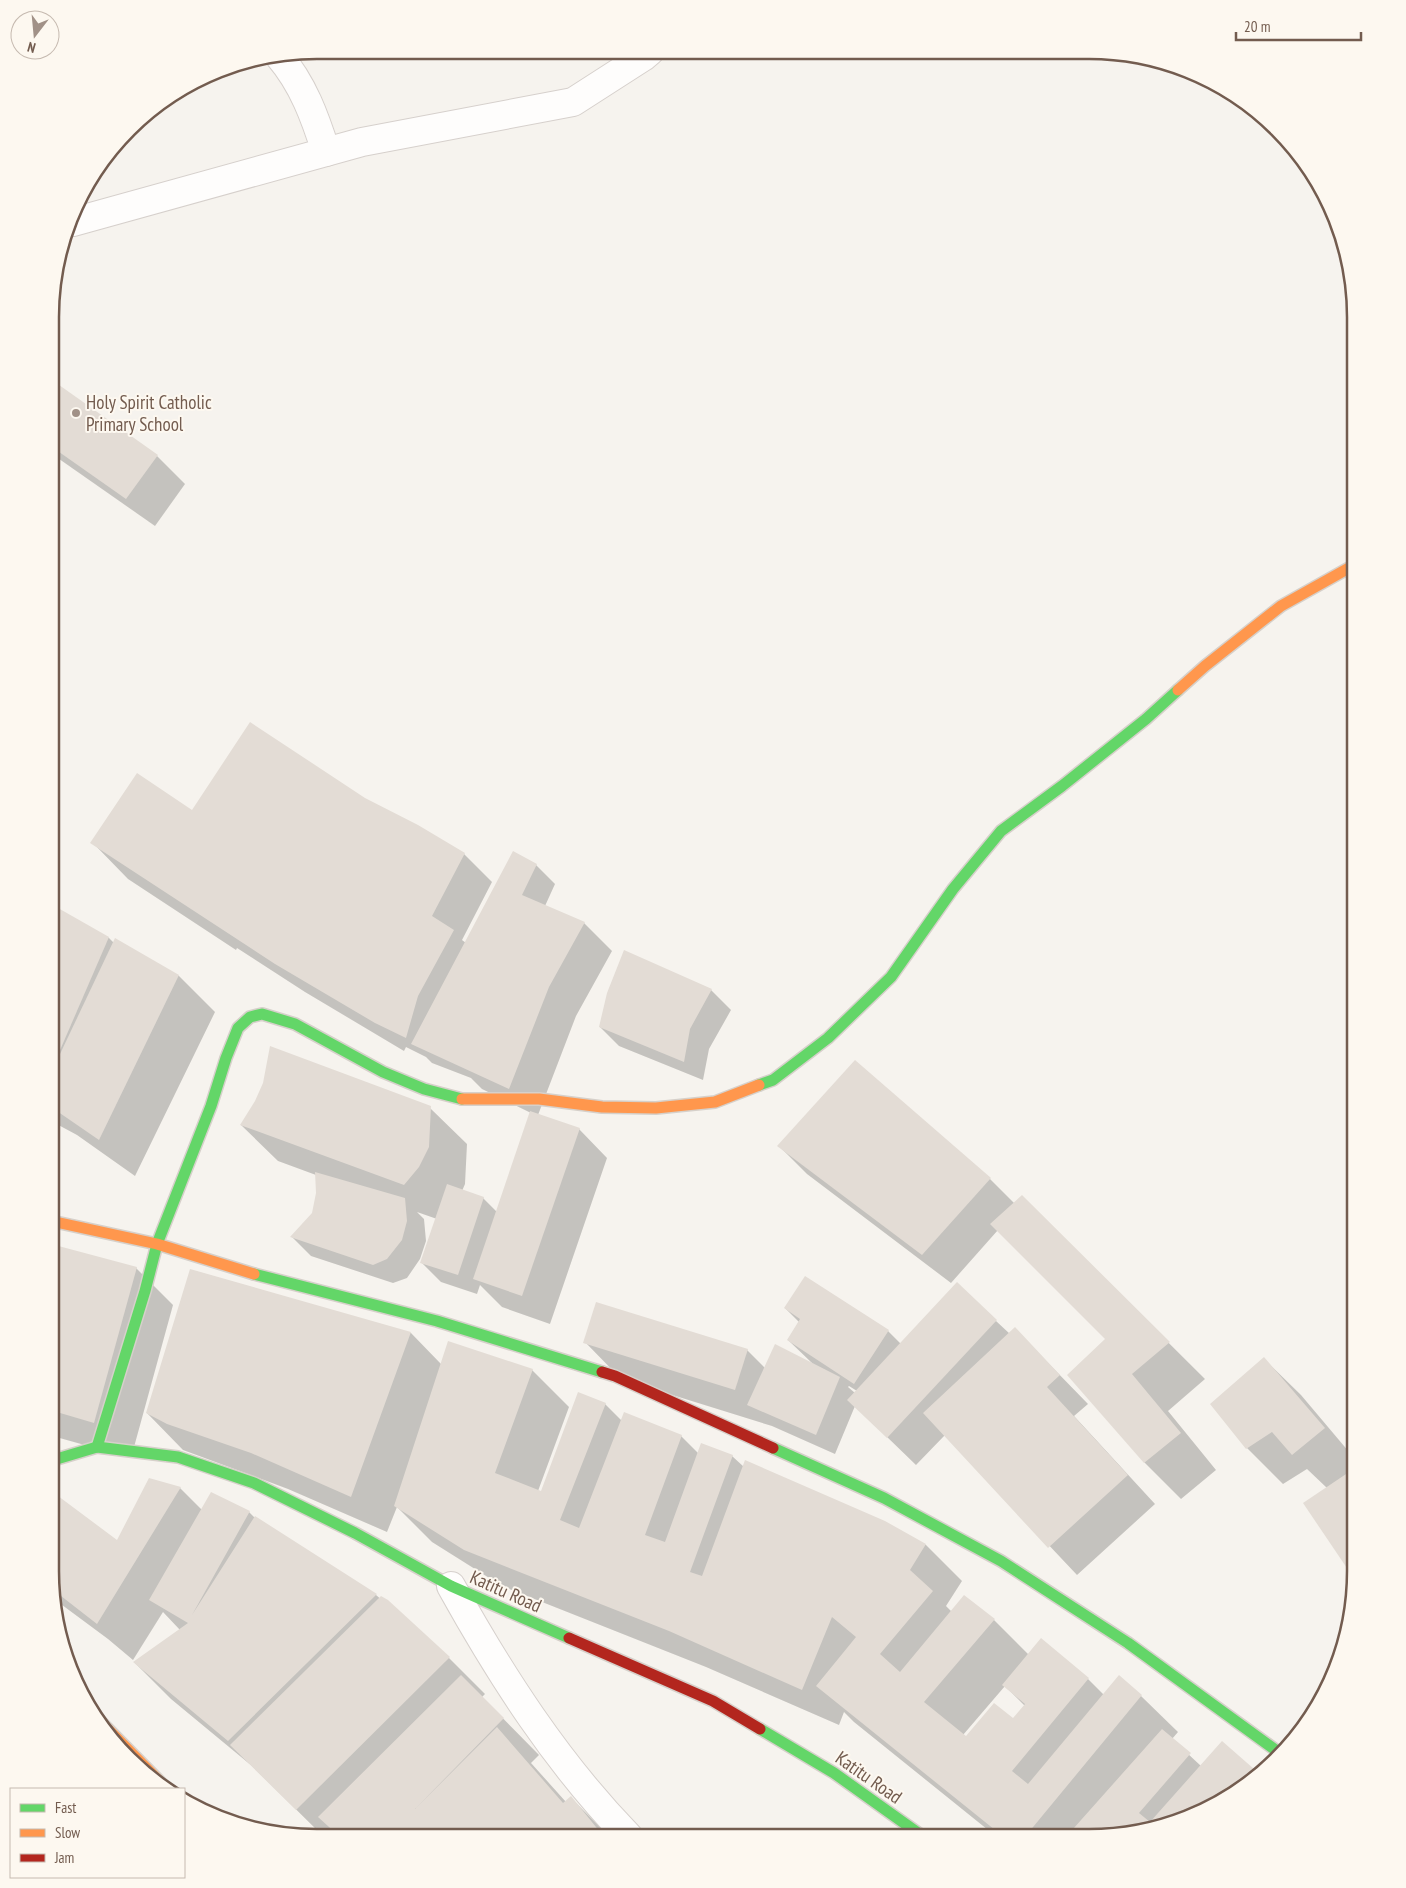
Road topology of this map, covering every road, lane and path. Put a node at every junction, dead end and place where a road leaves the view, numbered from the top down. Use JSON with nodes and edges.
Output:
{"nodes":[{"id":1,"x":640,"y":59,"type":"edge"},
{"id":2,"x":283,"y":61,"type":"edge"},
{"id":3,"x":326,"y":152,"type":"junction"},
{"id":4,"x":77,"y":221,"type":"edge"},
{"id":5,"x":1347,"y":569,"type":"edge"},
{"id":6,"x":59,"y":1223,"type":"edge"},
{"id":7,"x":157,"y":1244,"type":"junction"},
{"id":8,"x":97,"y":1447,"type":"junction"},
{"id":9,"x":59,"y":1458,"type":"edge"},
{"id":10,"x":451,"y":1586,"type":"junction"},
{"id":11,"x":1275,"y":1750,"type":"edge"},
{"id":12,"x":621,"y":1829,"type":"edge"},
{"id":13,"x":912,"y":1829,"type":"edge"}],
"edges":[{"from":1,"to":3,"type":"street"},
{"from":2,"to":3,"type":"street"},
{"from":3,"to":4,"type":"street"},
{"from":5,"to":7,"type":"main road"},
{"from":6,"to":7,"type":"main road"},
{"from":7,"to":8,"type":"main road"},
{"from":7,"to":11,"type":"main road"},
{"from":8,"to":9,"type":"main road","name":"Katitu Road"},
{"from":8,"to":10,"type":"main road","name":"Katitu Road"},
{"from":10,"to":12,"type":"street"},
{"from":10,"to":13,"type":"main road","name":"Katitu Road"}]}
